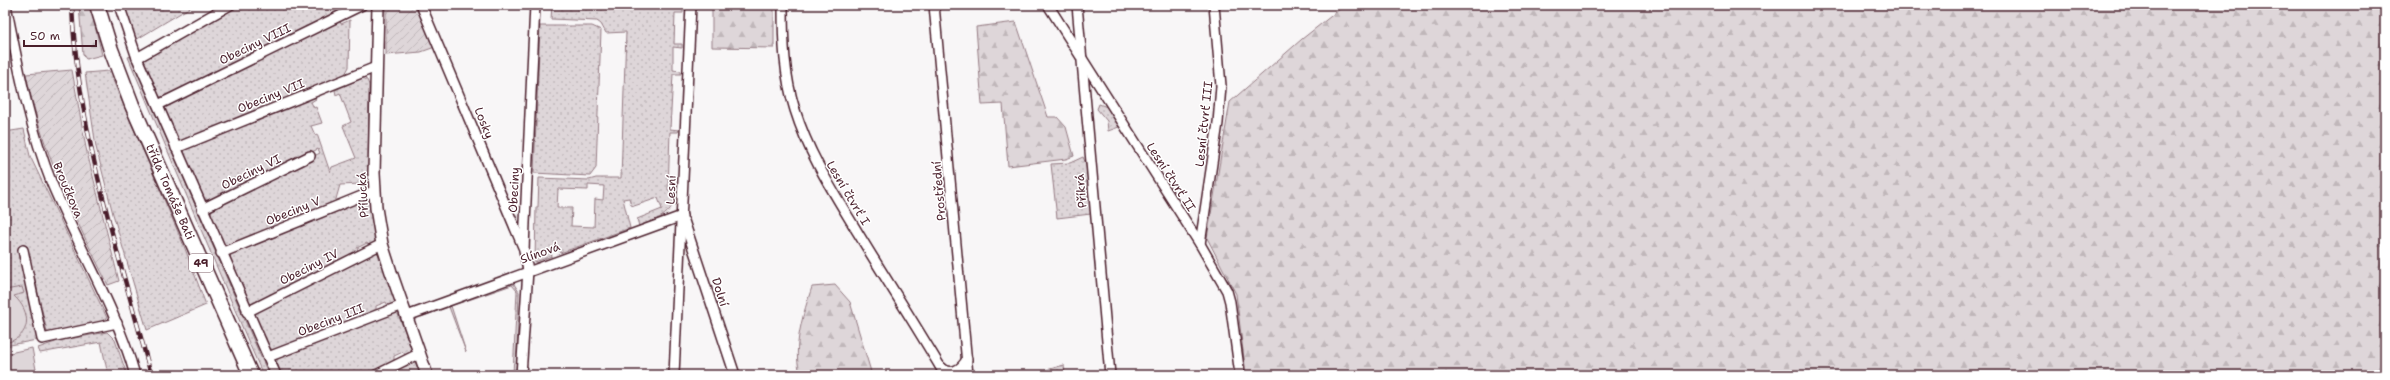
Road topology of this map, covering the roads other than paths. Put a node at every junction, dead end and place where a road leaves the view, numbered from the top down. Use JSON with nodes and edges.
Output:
{"nodes":[{"id":1,"x":6,"y":5,"type":"edge"},
{"id":2,"x":97,"y":5,"type":"edge"},
{"id":3,"x":119,"y":5,"type":"edge"},
{"id":4,"x":230,"y":5,"type":"edge"},
{"id":5,"x":362,"y":5,"type":"edge"},
{"id":6,"x":378,"y":5,"type":"edge"},
{"id":7,"x":421,"y":5,"type":"edge"},
{"id":8,"x":535,"y":5,"type":"edge"},
{"id":9,"x":690,"y":5,"type":"edge"},
{"id":10,"x":783,"y":5,"type":"edge"},
{"id":11,"x":934,"y":5,"type":"edge"},
{"id":12,"x":1048,"y":5,"type":"edge"},
{"id":13,"x":1077,"y":5,"type":"edge"},
{"id":14,"x":1214,"y":5,"type":"edge"},
{"id":15,"x":9,"y":43,"type":"edge"},
{"id":16,"x":137,"y":58,"type":"junction"},
{"id":17,"x":1082,"y":62,"type":"junction"},
{"id":18,"x":376,"y":67,"type":"junction"},
{"id":19,"x":158,"y":105,"type":"junction"},
{"id":20,"x":176,"y":148,"type":"junction"},
{"id":21,"x":310,"y":156,"type":"dead end"},
{"id":22,"x":374,"y":192,"type":"junction"},
{"id":23,"x":202,"y":209,"type":"junction"},
{"id":24,"x":682,"y":216,"type":"junction"},
{"id":25,"x":382,"y":244,"type":"junction"},
{"id":26,"x":1200,"y":244,"type":"junction"},
{"id":27,"x":23,"y":250,"type":"dead end"},
{"id":28,"x":524,"y":250,"type":"junction"},
{"id":29,"x":221,"y":253,"type":"junction"},
{"id":30,"x":528,"y":270,"type":"junction"},
{"id":31,"x":405,"y":311,"type":"junction"},
{"id":32,"x":247,"y":312,"type":"junction"},
{"id":33,"x":118,"y":323,"type":"junction"},
{"id":34,"x":420,"y":353,"type":"junction"},
{"id":35,"x":268,"y":357,"type":"junction"},
{"id":36,"x":967,"y":359,"type":"junction"},
{"id":37,"x":940,"y":366,"type":"junction"},
{"id":38,"x":135,"y":375,"type":"edge"},
{"id":39,"x":251,"y":375,"type":"edge"},
{"id":40,"x":276,"y":375,"type":"edge"},
{"id":41,"x":376,"y":375,"type":"edge"},
{"id":42,"x":427,"y":375,"type":"edge"},
{"id":43,"x":521,"y":375,"type":"edge"},
{"id":44,"x":674,"y":375,"type":"edge"},
{"id":45,"x":734,"y":375,"type":"edge"},
{"id":46,"x":945,"y":375,"type":"edge"},
{"id":47,"x":968,"y":375,"type":"edge"},
{"id":48,"x":1110,"y":375,"type":"edge"},
{"id":49,"x":1240,"y":375,"type":"edge"}],
"edges":[{"from":1,"to":15,"type":"street","name":"Broučkova"},
{"from":2,"to":39,"type":"main road","name":"třída Tomáše Bati","number":"49"},
{"from":3,"to":16,"type":"street"},
{"from":4,"to":16,"type":"street"},
{"from":5,"to":19,"type":"street","name":"Obeciny VIII"},
{"from":6,"to":18,"type":"street","name":"Přílucká"},
{"from":7,"to":28,"type":"street","name":"Losky"},
{"from":8,"to":28,"type":"street","name":"Obeciny"},
{"from":9,"to":24,"type":"street","name":"Lesní"},
{"from":10,"to":37,"type":"street","name":"Lesní čtvrť I"},
{"from":11,"to":36,"type":"street","name":"Prostřední"},
{"from":12,"to":17,"type":"street","name":"Lesní čtvrť II"},
{"from":13,"to":17,"type":"street","name":"Příkrá"},
{"from":14,"to":26,"type":"street","name":"Lesní čtvrť III"},
{"from":15,"to":33,"type":"street","name":"Broučkova"},
{"from":16,"to":19,"type":"street"},
{"from":17,"to":26,"type":"street","name":"Lesní čtvrť II"},
{"from":17,"to":48,"type":"street","name":"Příkrá"},
{"from":18,"to":20,"type":"street","name":"Obeciny VII"},
{"from":18,"to":22,"type":"street","name":"Přílucká"},
{"from":19,"to":20,"type":"street"},
{"from":20,"to":23,"type":"street"},
{"from":21,"to":23,"type":"street","name":"Obeciny VI"},
{"from":22,"to":25,"type":"street","name":"Přílucká"},
{"from":22,"to":29,"type":"street","name":"Obeciny V"},
{"from":23,"to":29,"type":"street"},
{"from":24,"to":30,"type":"street","name":"Slínová"},
{"from":24,"to":44,"type":"street","name":"Lesní"},
{"from":24,"to":45,"type":"street","name":"Dolní"},
{"from":25,"to":31,"type":"street","name":"Přílucká"},
{"from":25,"to":32,"type":"street","name":"Obeciny IV"},
{"from":26,"to":49,"type":"street","name":"Lesní čtvrť II"},
{"from":27,"to":33,"type":"street"},
{"from":28,"to":30,"type":"street","name":"Obeciny"},
{"from":29,"to":32,"type":"street"},
{"from":30,"to":31,"type":"street","name":"Slínová"},
{"from":30,"to":43,"type":"street","name":"Obeciny"},
{"from":31,"to":34,"type":"street","name":"Přílucká"},
{"from":31,"to":35,"type":"street","name":"Obeciny III"},
{"from":32,"to":35,"type":"street"},
{"from":33,"to":38,"type":"street","name":"Broučkova"},
{"from":34,"to":41,"type":"street"},
{"from":34,"to":42,"type":"street","name":"Přílucká"},
{"from":35,"to":40,"type":"street"},
{"from":36,"to":37,"type":"street"},
{"from":36,"to":47,"type":"street","name":"Prostřední"},
{"from":37,"to":46,"type":"street","name":"Lesní čtvrť I"}]}
